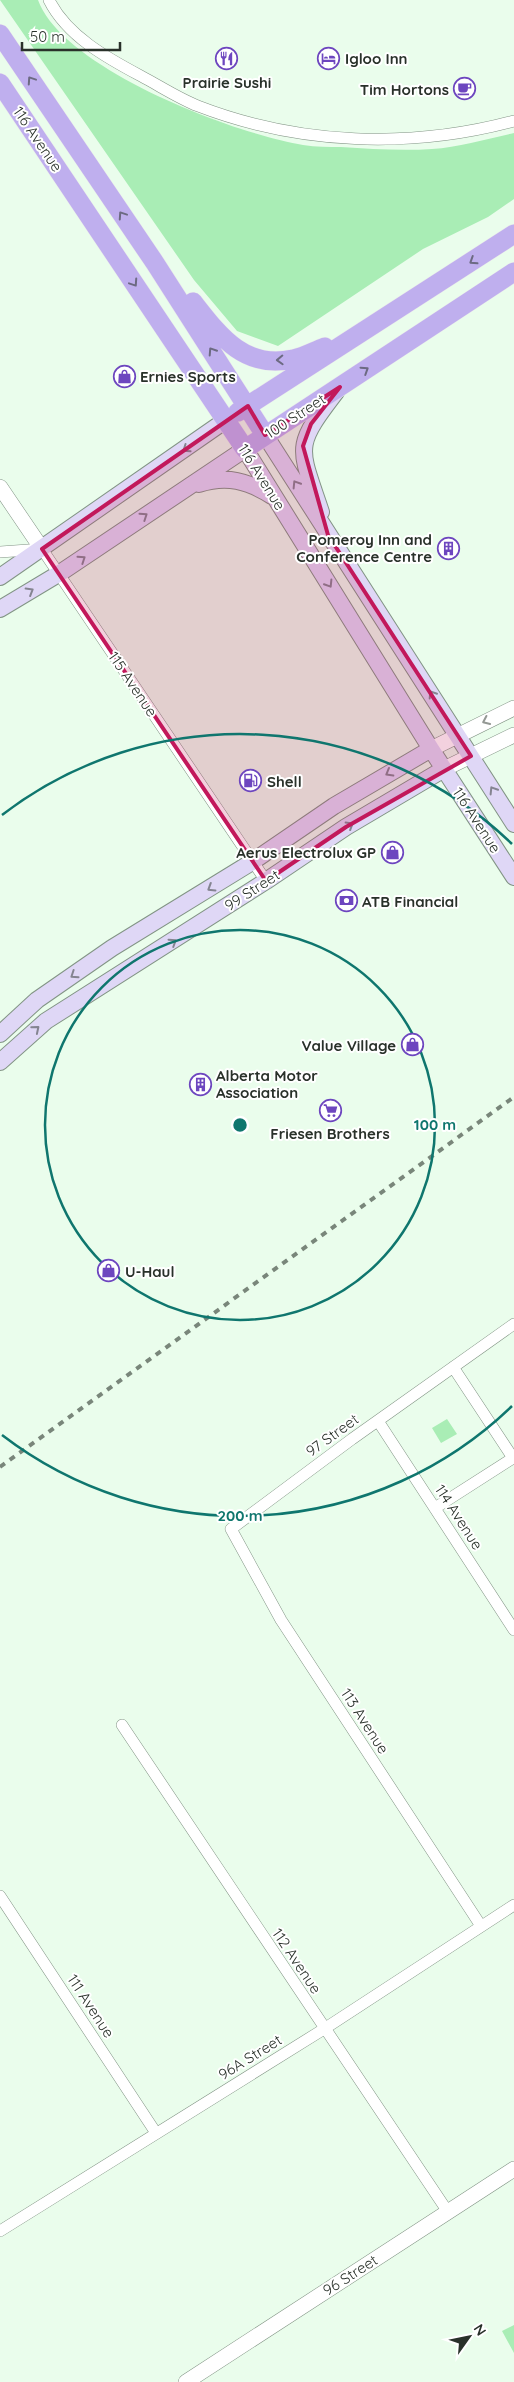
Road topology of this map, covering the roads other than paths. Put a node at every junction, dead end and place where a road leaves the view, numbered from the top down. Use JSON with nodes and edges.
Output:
{"nodes":[{"id":1,"x":49,"y":0,"type":"edge"},
{"id":2,"x":0,"y":34,"type":"edge"},
{"id":3,"x":0,"y":82,"type":"edge"},
{"id":4,"x":514,"y":121,"type":"edge"},
{"id":5,"x":514,"y":234,"type":"edge"},
{"id":6,"x":155,"y":263,"type":"junction"},
{"id":7,"x":514,"y":272,"type":"edge"},
{"id":8,"x":359,"y":335,"type":"junction"},
{"id":9,"x":340,"y":387,"type":"junction"},
{"id":10,"x":248,"y":406,"type":"junction"},
{"id":11,"x":226,"y":420,"type":"junction"},
{"id":12,"x":266,"y":435,"type":"junction"},
{"id":13,"x":245,"y":449,"type":"junction"},
{"id":14,"x":0,"y":488,"type":"edge"},
{"id":15,"x":182,"y":490,"type":"junction"},
{"id":16,"x":275,"y":498,"type":"junction"},
{"id":17,"x":328,"y":535,"type":"junction"},
{"id":18,"x":42,"y":549,"type":"junction"},
{"id":19,"x":0,"y":552,"type":"edge"},
{"id":20,"x":60,"y":573,"type":"junction"},
{"id":21,"x":0,"y":577,"type":"edge"},
{"id":22,"x":0,"y":609,"type":"edge"},
{"id":23,"x":514,"y":708,"type":"edge"},
{"id":24,"x":458,"y":735,"type":"junction"},
{"id":25,"x":514,"y":735,"type":"edge"},
{"id":26,"x":431,"y":749,"type":"junction"},
{"id":27,"x":471,"y":756,"type":"junction"},
{"id":28,"x":444,"y":769,"type":"junction"},
{"id":29,"x":514,"y":824,"type":"edge"},
{"id":30,"x":252,"y":862,"type":"junction"},
{"id":31,"x":514,"y":877,"type":"edge"},
{"id":32,"x":266,"y":881,"type":"junction"},
{"id":33,"x":0,"y":1034,"type":"edge"},
{"id":34,"x":0,"y":1062,"type":"edge"},
{"id":35,"x":514,"y":1324,"type":"edge"},
{"id":36,"x":453,"y":1367,"type":"junction"},
{"id":37,"x":378,"y":1421,"type":"junction"},
{"id":38,"x":435,"y":1508,"type":"junction"},
{"id":39,"x":231,"y":1529,"type":"joint"},
{"id":40,"x":514,"y":1630,"type":"edge"},
{"id":41,"x":122,"y":1725,"type":"dead end"},
{"id":42,"x":0,"y":1896,"type":"edge"},
{"id":43,"x":514,"y":1905,"type":"edge"},
{"id":44,"x":481,"y":1926,"type":"junction"},
{"id":45,"x":324,"y":2029,"type":"junction"},
{"id":46,"x":156,"y":2133,"type":"junction"},
{"id":47,"x":514,"y":2169,"type":"edge"},
{"id":48,"x":448,"y":2212,"type":"junction"},
{"id":49,"x":0,"y":2231,"type":"edge"},
{"id":50,"x":186,"y":2382,"type":"edge"}],
"edges":[{"from":1,"to":4,"type":"street"},
{"from":6,"to":2,"type":"main road","name":"116 Avenue","one_way":true},
{"from":3,"to":11,"type":"main road","name":"116 Avenue","one_way":true},
{"from":5,"to":8,"type":"main road","one_way":true},
{"from":8,"to":6,"type":"main road","one_way":true},
{"from":10,"to":6,"type":"main road","name":"116 Avenue","one_way":true},
{"from":9,"to":7,"type":"main road","name":"100 Street","one_way":true},
{"from":8,"to":10,"type":"main road"},
{"from":9,"to":12,"type":"main road","name":"100 Street"},
{"from":9,"to":17,"type":"main road"},
{"from":10,"to":11,"type":"main road"},
{"from":10,"to":12,"type":"main road","name":"116 Avenue"},
{"from":11,"to":13,"type":"main road","name":"116 Avenue"},
{"from":11,"to":18,"type":"main road","one_way":true},
{"from":12,"to":13,"type":"main road","name":"100 Street"},
{"from":17,"to":12,"type":"main road","name":"116 Avenue","one_way":true},
{"from":13,"to":15,"type":"main road","name":"100 Street"},
{"from":13,"to":16,"type":"main road","name":"116 Avenue"},
{"from":14,"to":18,"type":"street","name":"115 Avenue"},
{"from":15,"to":16,"type":"main road"},
{"from":20,"to":15,"type":"main road","name":"100 Street","one_way":true},
{"from":16,"to":26,"type":"main road","name":"116 Avenue","one_way":true},
{"from":24,"to":17,"type":"main road","name":"116 Avenue","one_way":true},
{"from":18,"to":19,"type":"street"},
{"from":18,"to":20,"type":"street","name":"115 Avenue"},
{"from":18,"to":21,"type":"main road"},
{"from":22,"to":20,"type":"main road","name":"100 Street","one_way":true},
{"from":20,"to":30,"type":"street","name":"115 Avenue"},
{"from":23,"to":24,"type":"street","name":"99 Street","one_way":true},
{"from":24,"to":26,"type":"street","name":"99 Street"},
{"from":24,"to":27,"type":"main road","name":"116 Avenue"},
{"from":25,"to":27,"type":"street","name":"99 Street"},
{"from":26,"to":28,"type":"main road","name":"116 Avenue"},
{"from":26,"to":30,"type":"main road","name":"99 Street","one_way":true},
{"from":27,"to":28,"type":"street","name":"99 Street"},
{"from":29,"to":27,"type":"main road","name":"116 Avenue","one_way":true},
{"from":28,"to":31,"type":"main road","name":"116 Avenue"},
{"from":32,"to":28,"type":"main road","name":"99 Street","one_way":true},
{"from":30,"to":32,"type":"street","name":"115 Avenue"},
{"from":30,"to":33,"type":"main road","name":"99 Street","one_way":true},
{"from":34,"to":32,"type":"main road","name":"99 Street","one_way":true},
{"from":35,"to":36,"type":"street","name":"97 Street"},
{"from":36,"to":37,"type":"street","name":"97 Street"},
{"from":36,"to":38,"type":"street"},
{"from":37,"to":38,"type":"street","name":"114 Avenue"},
{"from":37,"to":39,"type":"street","name":"97 Street"},
{"from":38,"to":40,"type":"street","name":"114 Avenue"},
{"from":39,"to":44,"type":"street","name":"113 Avenue"},
{"from":41,"to":45,"type":"street","name":"112 Avenue"},
{"from":42,"to":46,"type":"street","name":"111 Avenue"},
{"from":43,"to":44,"type":"street","name":"96A Street"},
{"from":44,"to":45,"type":"street","name":"96A Street"},
{"from":45,"to":46,"type":"street","name":"96A Street"},
{"from":45,"to":48,"type":"street","name":"112 Avenue"},
{"from":46,"to":49,"type":"street","name":"96A Street"},
{"from":47,"to":48,"type":"street","name":"96 Street"},
{"from":48,"to":50,"type":"street","name":"96 Street"}]}
